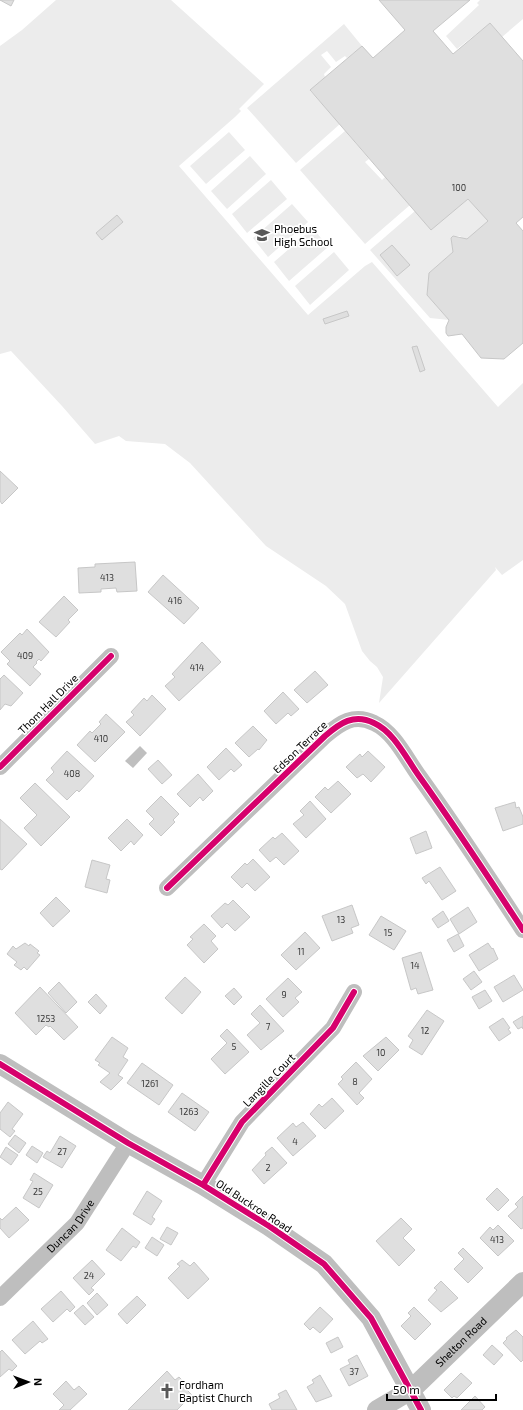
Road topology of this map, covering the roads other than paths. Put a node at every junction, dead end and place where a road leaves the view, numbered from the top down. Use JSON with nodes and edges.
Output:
{"nodes":[{"id":1,"x":111,"y":656,"type":"dead end"},
{"id":2,"x":0,"y":767,"type":"edge"},
{"id":3,"x":167,"y":888,"type":"dead end"},
{"id":4,"x":523,"y":930,"type":"edge"},
{"id":5,"x":354,"y":992,"type":"dead end"},
{"id":6,"x":0,"y":1064,"type":"edge"},
{"id":7,"x":128,"y":1143,"type":"junction"},
{"id":8,"x":203,"y":1185,"type":"junction"},
{"id":9,"x":523,"y":1282,"type":"edge"},
{"id":10,"x":0,"y":1298,"type":"edge"},
{"id":11,"x":411,"y":1390,"type":"junction"},
{"id":12,"x":377,"y":1410,"type":"edge"},
{"id":13,"x":422,"y":1410,"type":"edge"}],
"edges":[{"from":1,"to":2,"type":"street","name":"Thom Hall Drive"},
{"from":3,"to":4,"type":"street","name":"Edson Terrace"},
{"from":5,"to":8,"type":"street","name":"Langille Court"},
{"from":6,"to":7,"type":"street","name":"Old Buckroe Road"},
{"from":7,"to":8,"type":"street","name":"Old Buckroe Road"},
{"from":7,"to":10,"type":"street","name":"Duncan Drive"},
{"from":8,"to":11,"type":"street","name":"Old Buckroe Road"},
{"from":9,"to":11,"type":"street","name":"Shelton Road"},
{"from":11,"to":12,"type":"street","name":"Shelton Road"},
{"from":11,"to":13,"type":"street","name":"Old Buckroe Road"}]}
